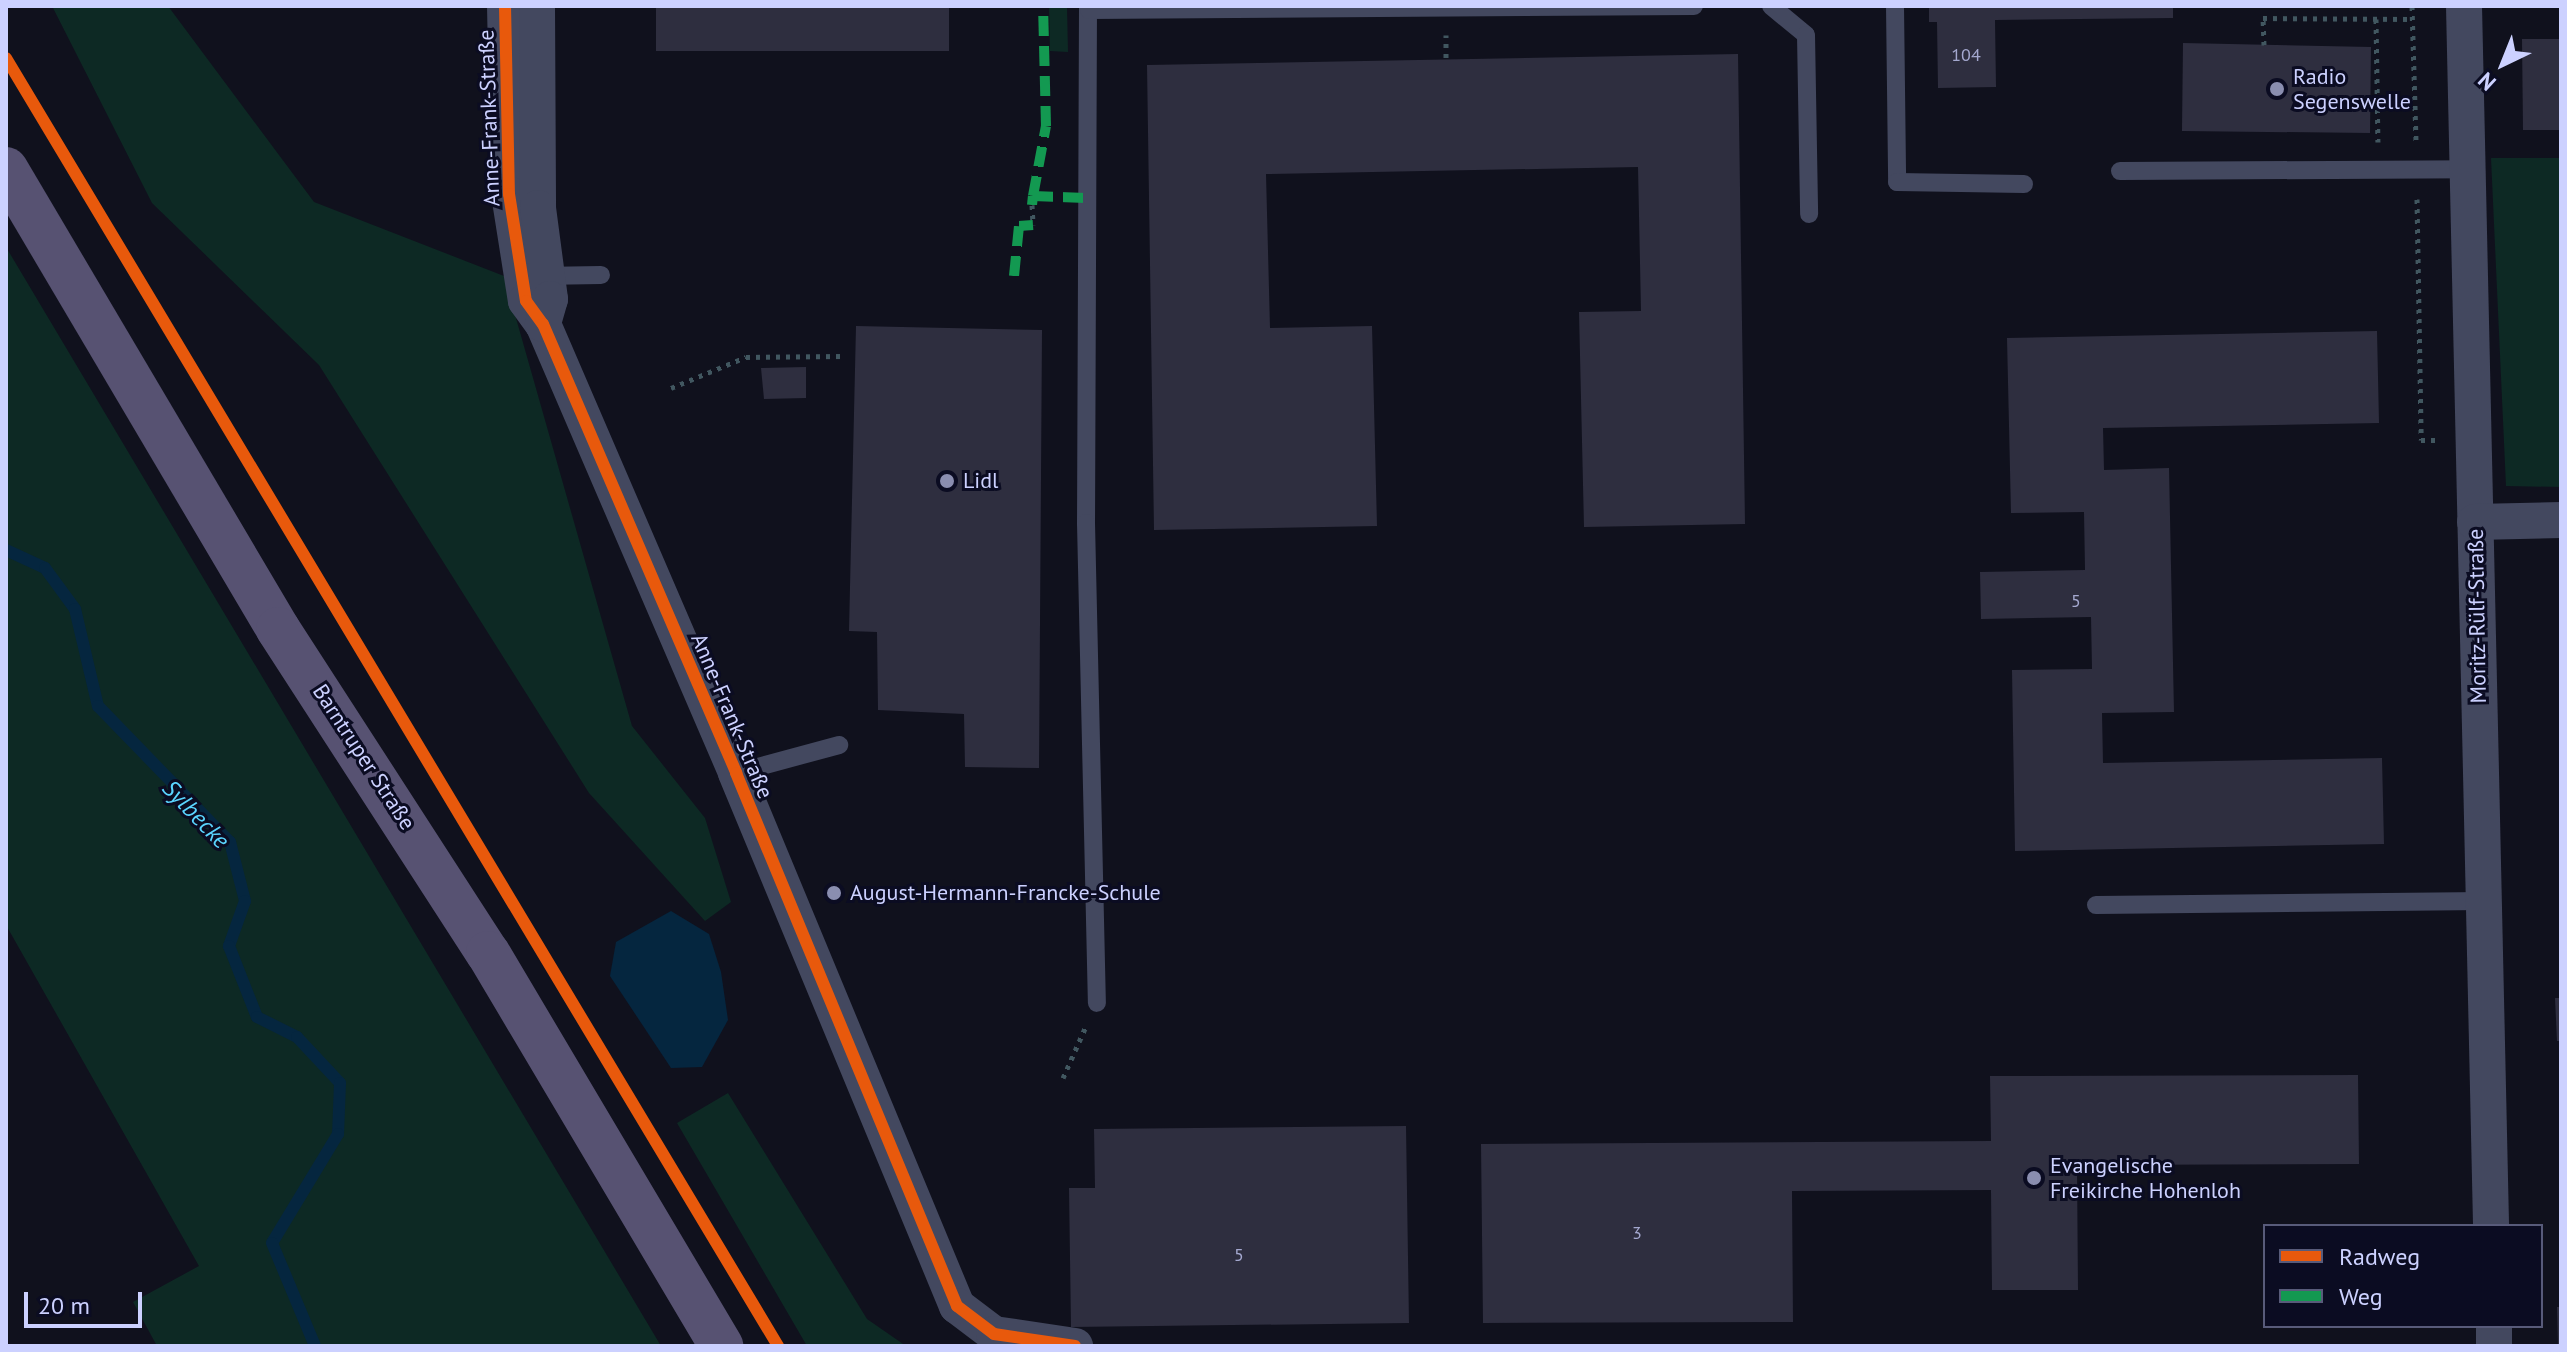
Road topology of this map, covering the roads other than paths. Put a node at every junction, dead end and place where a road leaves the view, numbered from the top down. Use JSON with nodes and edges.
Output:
{"nodes":[{"id":1,"x":506,"y":6,"type":"edge"},
{"id":2,"x":537,"y":6,"type":"edge"},
{"id":3,"x":1694,"y":6,"type":"edge"},
{"id":4,"x":1771,"y":6,"type":"edge"},
{"id":5,"x":1895,"y":6,"type":"edge"},
{"id":6,"x":2464,"y":6,"type":"edge"},
{"id":7,"x":1088,"y":8,"type":"edge"},
{"id":8,"x":6,"y":169,"type":"edge"},
{"id":9,"x":2471,"y":169,"type":"junction"},
{"id":10,"x":2120,"y":171,"type":"dead end"},
{"id":11,"x":2024,"y":184,"type":"dead end"},
{"id":12,"x":1809,"y":214,"type":"dead end"},
{"id":13,"x":601,"y":275,"type":"dead end"},
{"id":14,"x":535,"y":277,"type":"junction"},
{"id":15,"x":2561,"y":520,"type":"edge"},
{"id":16,"x":2475,"y":522,"type":"junction"},
{"id":17,"x":839,"y":745,"type":"dead end"},
{"id":18,"x":736,"y":773,"type":"junction"},
{"id":19,"x":2484,"y":901,"type":"junction"},
{"id":20,"x":2096,"y":905,"type":"dead end"},
{"id":21,"x":1097,"y":1003,"type":"road end"},
{"id":22,"x":2491,"y":1224,"type":"edge"},
{"id":23,"x":721,"y":1346,"type":"edge"},
{"id":24,"x":1075,"y":1346,"type":"edge"}],
"edges":[{"from":1,"to":2,"type":"lane"},
{"from":1,"to":14,"type":"street","name":"Anne-Frank-Straße"},
{"from":2,"to":14,"type":"street","name":"Anne-Frank-Straße"},
{"from":3,"to":7,"type":"lane"},
{"from":4,"to":12,"type":"lane"},
{"from":5,"to":11,"type":"lane"},
{"from":6,"to":9,"type":"street","name":"Moritz-Rülf-Straße"},
{"from":7,"to":21,"type":"lane"},
{"from":8,"to":23,"type":"main road","name":"Barntruper Straße"},
{"from":9,"to":10,"type":"lane"},
{"from":9,"to":16,"type":"street","name":"Moritz-Rülf-Straße"},
{"from":13,"to":14,"type":"lane"},
{"from":14,"to":18,"type":"street","name":"Anne-Frank-Straße"},
{"from":15,"to":16,"type":"street"},
{"from":16,"to":19,"type":"street","name":"Moritz-Rülf-Straße"},
{"from":17,"to":18,"type":"lane"},
{"from":18,"to":24,"type":"street","name":"Anne-Frank-Straße"},
{"from":19,"to":20,"type":"lane"},
{"from":19,"to":22,"type":"street","name":"Moritz-Rülf-Straße"}]}
